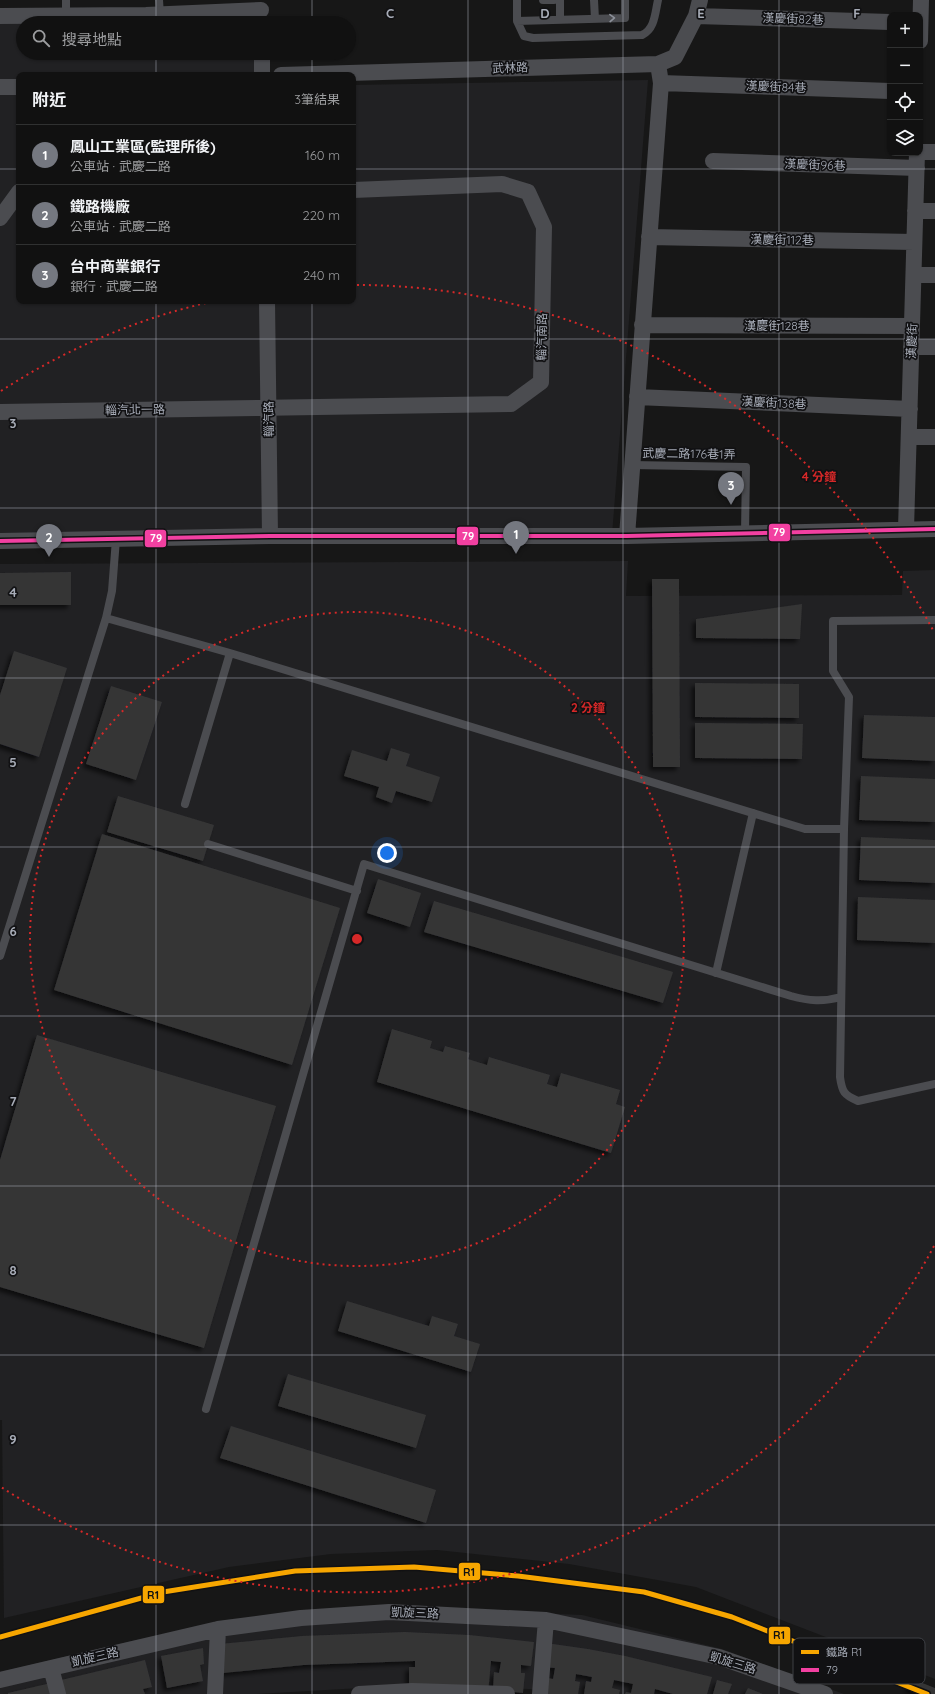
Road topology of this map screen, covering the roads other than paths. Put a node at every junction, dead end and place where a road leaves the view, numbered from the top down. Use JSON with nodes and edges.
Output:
{"nodes":[{"id":1,"x":517,"y":0,"type":"edge"},
{"id":2,"x":554,"y":0,"type":"edge"},
{"id":3,"x":560,"y":0,"type":"edge"},
{"id":4,"x":594,"y":0,"type":"edge"},
{"id":5,"x":625,"y":0,"type":"edge"},
{"id":6,"x":658,"y":0,"type":"edge"},
{"id":7,"x":700,"y":0,"type":"edge"},
{"id":8,"x":921,"y":0,"type":"edge"},
{"id":9,"x":543,"y":3,"type":"edge"},
{"id":10,"x":160,"y":7,"type":"edge"},
{"id":11,"x":66,"y":8,"type":"edge"},
{"id":12,"x":261,"y":11,"type":"edge"},
{"id":13,"x":920,"y":12,"type":"edge"},
{"id":14,"x":0,"y":16,"type":"edge"},
{"id":15,"x":696,"y":16,"type":"junction"},
{"id":16,"x":595,"y":19,"type":"junction"},
{"id":17,"x":560,"y":20,"type":"junction"},
{"id":18,"x":517,"y":21,"type":"junction"},
{"id":19,"x":887,"y":22,"type":"edge"},
{"id":20,"x":262,"y":60,"type":"edge"},
{"id":21,"x":658,"y":64,"type":"junction"},
{"id":22,"x":262,"y":72,"type":"edge"},
{"id":23,"x":356,"y":73,"type":"edge"},
{"id":24,"x":661,"y":83,"type":"junction"},
{"id":25,"x":0,"y":87,"type":"edge"},
{"id":26,"x":16,"y":87,"type":"edge"},
{"id":27,"x":887,"y":91,"type":"edge"},
{"id":28,"x":923,"y":152,"type":"edge"},
{"id":29,"x":935,"y":152,"type":"edge"},
{"id":30,"x":713,"y":161,"type":"dead end"},
{"id":31,"x":917,"y":161,"type":"edge"},
{"id":32,"x":356,"y":190,"type":"edge"},
{"id":33,"x":16,"y":198,"type":"edge"},
{"id":34,"x":915,"y":211,"type":"junction"},
{"id":35,"x":935,"y":211,"type":"edge"},
{"id":36,"x":0,"y":218,"type":"edge"},
{"id":37,"x":649,"y":237,"type":"junction"},
{"id":38,"x":914,"y":242,"type":"junction"},
{"id":39,"x":914,"y":275,"type":"junction"},
{"id":40,"x":935,"y":275,"type":"edge"},
{"id":41,"x":267,"y":304,"type":"edge"},
{"id":42,"x":642,"y":325,"type":"junction"},
{"id":43,"x":912,"y":326,"type":"junction"},
{"id":44,"x":912,"y":347,"type":"junction"},
{"id":45,"x":935,"y":347,"type":"edge"},
{"id":46,"x":637,"y":397,"type":"junction"},
{"id":47,"x":269,"y":407,"type":"junction"},
{"id":48,"x":910,"y":409,"type":"junction"},
{"id":49,"x":0,"y":412,"type":"edge"},
{"id":50,"x":909,"y":437,"type":"junction"},
{"id":51,"x":935,"y":437,"type":"edge"},
{"id":52,"x":632,"y":465,"type":"junction"},
{"id":53,"x":906,"y":529,"type":"junction"},
{"id":54,"x":935,"y":529,"type":"edge"},
{"id":55,"x":745,"y":533,"type":"junction"},
{"id":56,"x":270,"y":536,"type":"junction"},
{"id":57,"x":627,"y":536,"type":"junction"},
{"id":58,"x":116,"y":539,"type":"junction"},
{"id":59,"x":0,"y":541,"type":"edge"},
{"id":60,"x":106,"y":618,"type":"junction"},
{"id":61,"x":935,"y":620,"type":"edge"},
{"id":62,"x":230,"y":653,"type":"junction"},
{"id":63,"x":185,"y":804,"type":"dead end"},
{"id":64,"x":753,"y":813,"type":"junction"},
{"id":65,"x":844,"y":829,"type":"junction"},
{"id":66,"x":208,"y":844,"type":"dead end"},
{"id":67,"x":357,"y":890,"type":"junction"},
{"id":68,"x":0,"y":956,"type":"edge"},
{"id":69,"x":716,"y":973,"type":"junction"},
{"id":70,"x":841,"y":997,"type":"junction"},
{"id":71,"x":935,"y":1084,"type":"edge"},
{"id":72,"x":206,"y":1409,"type":"dead end"},
{"id":73,"x":546,"y":1620,"type":"junction"},
{"id":74,"x":218,"y":1629,"type":"junction"},
{"id":75,"x":51,"y":1668,"type":"junction"},
{"id":76,"x":0,"y":1680,"type":"edge"},
{"id":77,"x":793,"y":1683,"type":"edge"},
{"id":78,"x":796,"y":1684,"type":"edge"},
{"id":79,"x":444,"y":1692,"type":"edge"},
{"id":80,"x":58,"y":1694,"type":"edge"},
{"id":81,"x":215,"y":1694,"type":"edge"},
{"id":82,"x":359,"y":1694,"type":"edge"},
{"id":83,"x":507,"y":1694,"type":"edge"},
{"id":84,"x":540,"y":1694,"type":"edge"},
{"id":85,"x":825,"y":1694,"type":"edge"}],
"edges":[{"from":1,"to":18,"type":"lane"},
{"from":2,"to":9,"type":"lane"},
{"from":3,"to":17,"type":"lane"},
{"from":4,"to":16,"type":"lane"},
{"from":16,"to":5,"type":"lane","one_way":true},
{"from":6,"to":18,"type":"lane"},
{"from":7,"to":15,"type":"street","name":"武林路"},
{"from":8,"to":13,"type":"street"},
{"from":10,"to":11,"type":"street"},
{"from":10,"to":12,"type":"street"},
{"from":11,"to":14,"type":"street"},
{"from":15,"to":19,"type":"street","name":"漢慶街82巷"},
{"from":15,"to":21,"type":"street","name":"武林路"},
{"from":16,"to":17,"type":"lane"},
{"from":17,"to":18,"type":"lane"},
{"from":20,"to":22,"type":"street"},
{"from":21,"to":23,"type":"street","name":"武林路"},
{"from":21,"to":24,"type":"street"},
{"from":24,"to":27,"type":"street","name":"漢慶街84巷"},
{"from":24,"to":37,"type":"street"},
{"from":25,"to":26,"type":"street"},
{"from":28,"to":29,"type":"street"},
{"from":30,"to":31,"type":"street","name":"漢慶街96巷"},
{"from":31,"to":34,"type":"street","name":"漢慶街"},
{"from":32,"to":47,"type":"street","name":"輜汽南路"},
{"from":33,"to":36,"type":"street"},
{"from":34,"to":35,"type":"street"},
{"from":34,"to":38,"type":"street","name":"漢慶街"},
{"from":37,"to":38,"type":"street","name":"漢慶街112巷"},
{"from":37,"to":42,"type":"street"},
{"from":38,"to":39,"type":"street","name":"漢慶街"},
{"from":39,"to":40,"type":"street"},
{"from":39,"to":43,"type":"street","name":"漢慶街"},
{"from":41,"to":47,"type":"street","name":"輜汽路"},
{"from":42,"to":43,"type":"street","name":"漢慶街128巷"},
{"from":42,"to":46,"type":"street"},
{"from":43,"to":44,"type":"street","name":"漢慶街"},
{"from":44,"to":45,"type":"street"},
{"from":44,"to":48,"type":"street","name":"漢慶街"},
{"from":46,"to":48,"type":"street","name":"漢慶街138巷"},
{"from":46,"to":52,"type":"street"},
{"from":47,"to":49,"type":"street","name":"輜汽北一路"},
{"from":47,"to":56,"type":"street","name":"輜汽路"},
{"from":48,"to":50,"type":"street","name":"漢慶街"},
{"from":50,"to":51,"type":"street"},
{"from":50,"to":53,"type":"street","name":"漢慶街"},
{"from":52,"to":55,"type":"lane","name":"武慶二路176巷1弄"},
{"from":52,"to":57,"type":"street"},
{"from":53,"to":54,"type":"street"},
{"from":53,"to":55,"type":"street"},
{"from":55,"to":57,"type":"street"},
{"from":56,"to":57,"type":"street"},
{"from":56,"to":58,"type":"street"},
{"from":58,"to":59,"type":"street"},
{"from":58,"to":60,"type":"lane"},
{"from":60,"to":62,"type":"lane"},
{"from":60,"to":68,"type":"lane"},
{"from":61,"to":65,"type":"lane"},
{"from":62,"to":63,"type":"lane"},
{"from":62,"to":64,"type":"lane"},
{"from":64,"to":65,"type":"lane"},
{"from":64,"to":69,"type":"lane"},
{"from":65,"to":70,"type":"lane"},
{"from":66,"to":67,"type":"lane"},
{"from":67,"to":69,"type":"lane"},
{"from":67,"to":72,"type":"lane"},
{"from":69,"to":70,"type":"lane"},
{"from":70,"to":71,"type":"lane"},
{"from":73,"to":74,"type":"street","name":"凱旋三路"},
{"from":73,"to":77,"type":"street","name":"凱旋三路"},
{"from":73,"to":84,"type":"street"},
{"from":74,"to":75,"type":"street","name":"凱旋三路"},
{"from":74,"to":81,"type":"street"},
{"from":75,"to":76,"type":"street","name":"凱旋三路"},
{"from":75,"to":80,"type":"street"},
{"from":78,"to":85,"type":"street","name":"凱旋三路"},
{"from":79,"to":82,"type":"street"},
{"from":79,"to":83,"type":"street"}]}
